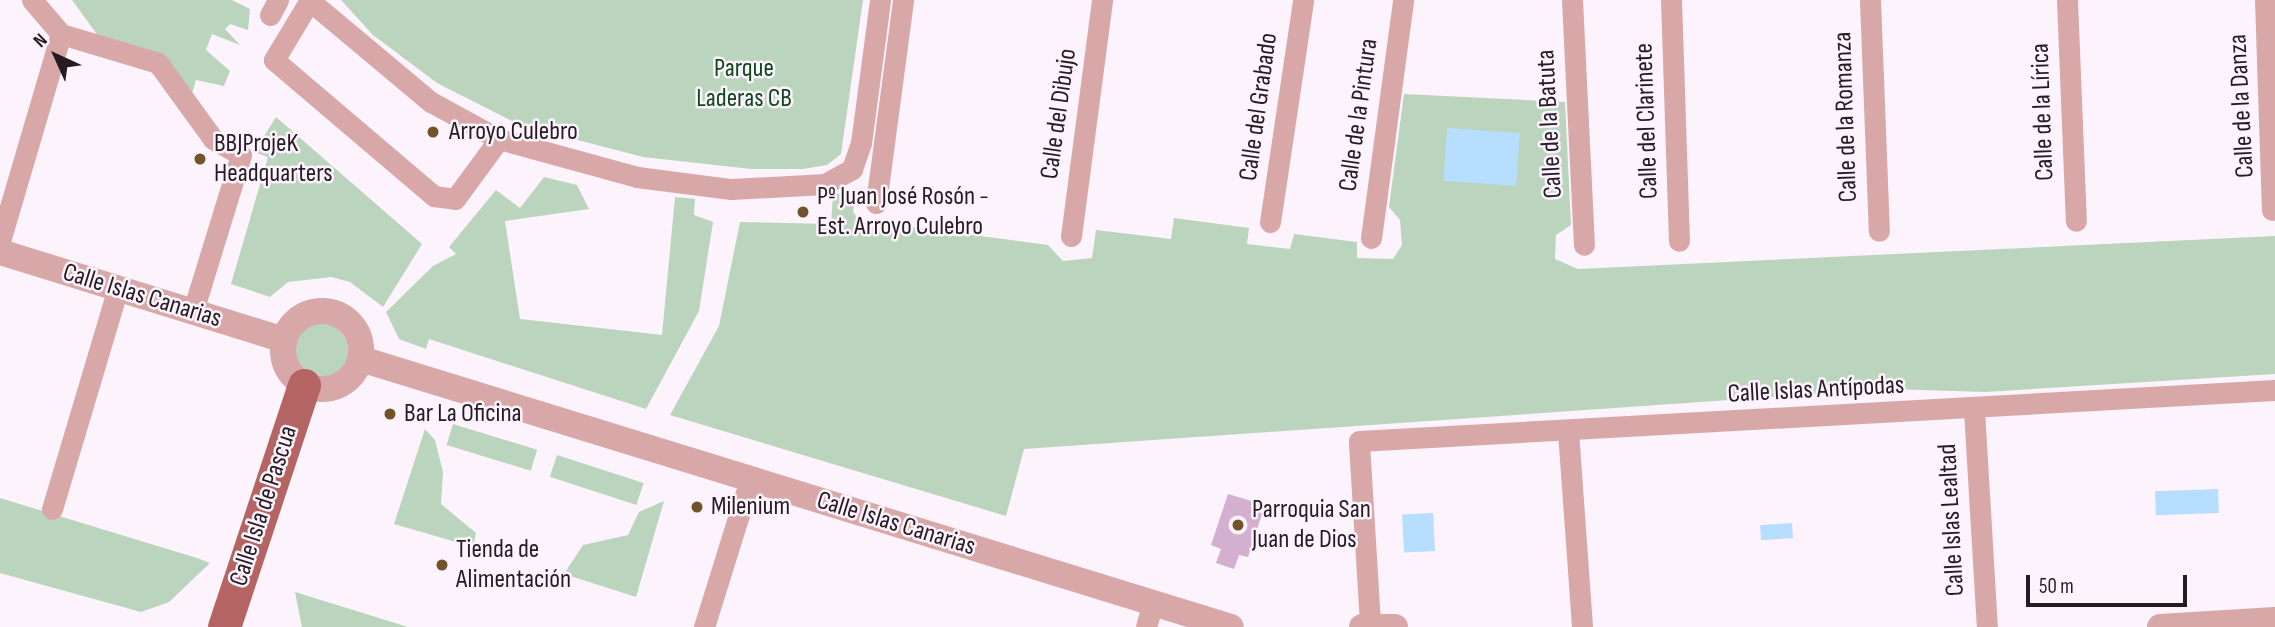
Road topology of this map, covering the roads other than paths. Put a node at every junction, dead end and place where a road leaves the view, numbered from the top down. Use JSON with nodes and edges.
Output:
{"nodes":[{"id":1,"x":32,"y":0,"type":"edge"},
{"id":2,"x":880,"y":0,"type":"edge"},
{"id":3,"x":903,"y":0,"type":"edge"},
{"id":4,"x":1102,"y":0,"type":"edge"},
{"id":5,"x":1303,"y":0,"type":"edge"},
{"id":6,"x":1403,"y":0,"type":"edge"},
{"id":7,"x":1572,"y":0,"type":"edge"},
{"id":8,"x":1671,"y":0,"type":"edge"},
{"id":9,"x":1870,"y":0,"type":"edge"},
{"id":10,"x":2067,"y":0,"type":"edge"},
{"id":11,"x":2265,"y":0,"type":"edge"},
{"id":12,"x":310,"y":1,"type":"edge"},
{"id":13,"x":61,"y":34,"type":"junction"},
{"id":14,"x":499,"y":139,"type":"junction"},
{"id":15,"x":852,"y":169,"type":"junction"},
{"id":16,"x":879,"y":181,"type":"junction"},
{"id":17,"x":876,"y":203,"type":"dead end"},
{"id":18,"x":2272,"y":210,"type":"dead end"},
{"id":19,"x":2076,"y":221,"type":"dead end"},
{"id":20,"x":1270,"y":222,"type":"dead end"},
{"id":21,"x":1879,"y":231,"type":"dead end"},
{"id":22,"x":1071,"y":236,"type":"dead end"},
{"id":23,"x":1371,"y":238,"type":"dead end"},
{"id":24,"x":0,"y":241,"type":"edge"},
{"id":25,"x":1679,"y":241,"type":"dead end"},
{"id":26,"x":1584,"y":245,"type":"dead end"},
{"id":27,"x":0,"y":252,"type":"edge"},
{"id":28,"x":118,"y":288,"type":"junction"},
{"id":29,"x":193,"y":311,"type":"junction"},
{"id":30,"x":284,"y":340,"type":"junction"},
{"id":31,"x":361,"y":359,"type":"junction"},
{"id":32,"x":311,"y":387,"type":"junction"},
{"id":33,"x":2275,"y":390,"type":"edge"},
{"id":34,"x":1974,"y":410,"type":"junction"},
{"id":35,"x":1568,"y":431,"type":"junction"},
{"id":36,"x":750,"y":479,"type":"junction"},
{"id":37,"x":52,"y":509,"type":"dead end"},
{"id":38,"x":1150,"y":615,"type":"edge"},
{"id":39,"x":2275,"y":620,"type":"edge"},
{"id":40,"x":1376,"y":626,"type":"edge"},
{"id":41,"x":2197,"y":626,"type":"edge"},
{"id":42,"x":224,"y":627,"type":"edge"},
{"id":43,"x":245,"y":627,"type":"edge"},
{"id":44,"x":704,"y":627,"type":"edge"},
{"id":45,"x":1231,"y":627,"type":"edge"},
{"id":46,"x":1582,"y":627,"type":"edge"},
{"id":47,"x":1987,"y":627,"type":"edge"},
{"id":48,"x":2160,"y":627,"type":"edge"}],
"edges":[{"from":1,"to":13,"type":"street"},
{"from":2,"to":15,"type":"street"},
{"from":3,"to":16,"type":"street"},
{"from":4,"to":22,"type":"street","name":"Calle del Dibujo"},
{"from":5,"to":20,"type":"street","name":"Calle del Grabado"},
{"from":6,"to":23,"type":"street","name":"Calle de la Pintura"},
{"from":7,"to":26,"type":"street","name":"Calle de la Batuta"},
{"from":8,"to":25,"type":"street","name":"Calle del Clarinete"},
{"from":9,"to":21,"type":"street","name":"Calle de la Romanza"},
{"from":10,"to":19,"type":"street","name":"Calle de la Lírica"},
{"from":11,"to":18,"type":"street","name":"Calle de la Danza"},
{"from":12,"to":14,"type":"street"},
{"from":12,"to":14,"type":"street"},
{"from":13,"to":24,"type":"street"},
{"from":13,"to":29,"type":"street"},
{"from":14,"to":15,"type":"street"},
{"from":15,"to":16,"type":"street"},
{"from":16,"to":17,"type":"street"},
{"from":27,"to":28,"type":"street","name":"Calle Islas Canarias"},
{"from":28,"to":29,"type":"street","name":"Calle Islas Canarias"},
{"from":28,"to":37,"type":"street"},
{"from":29,"to":30,"type":"street","name":"Calle Islas Canarias"},
{"from":30,"to":31,"type":"street"},
{"from":30,"to":32,"type":"street"},
{"from":31,"to":32,"type":"street"},
{"from":31,"to":36,"type":"street","name":"Calle Islas Canarias"},
{"from":32,"to":42,"type":"main road","name":"Calle Isla de Pascua"},
{"from":32,"to":43,"type":"main road","name":"Calle Isla de Pascua"},
{"from":33,"to":34,"type":"street","name":"Calle Islas Antípodas"},
{"from":34,"to":35,"type":"street","name":"Calle Islas Antípodas"},
{"from":34,"to":47,"type":"street","name":"Calle Islas Lealtad"},
{"from":35,"to":40,"type":"street","name":"Calle Islas Antípodas"},
{"from":35,"to":46,"type":"street"},
{"from":36,"to":38,"type":"street","name":"Calle Islas Canarias"},
{"from":36,"to":44,"type":"street"},
{"from":38,"to":45,"type":"street","name":"Calle Islas Canarias"},
{"from":39,"to":41,"type":"street"},
{"from":41,"to":48,"type":"street"}]}
